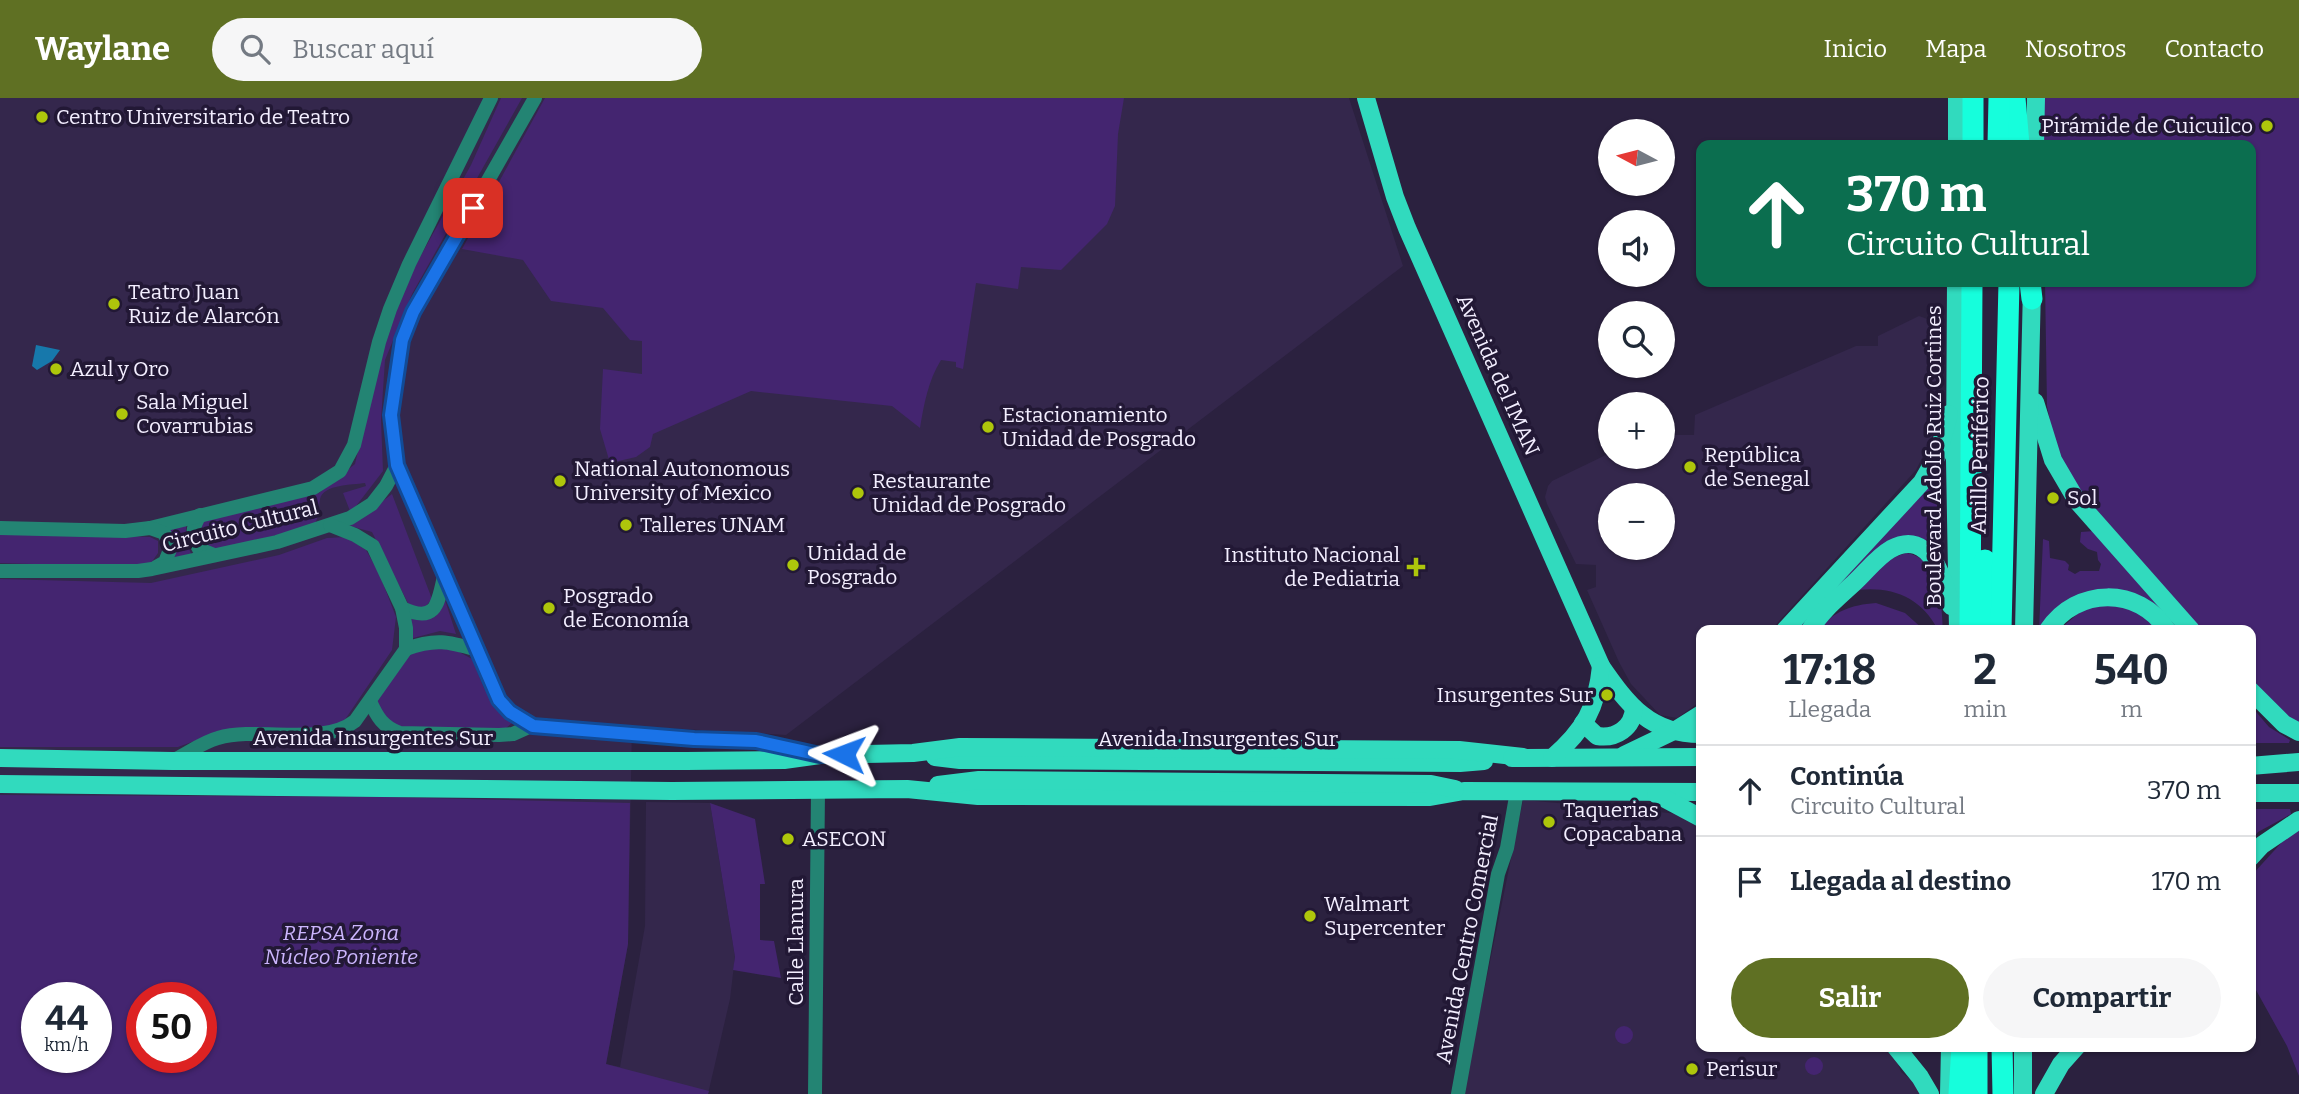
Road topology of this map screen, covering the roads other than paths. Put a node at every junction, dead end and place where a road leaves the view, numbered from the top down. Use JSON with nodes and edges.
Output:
{"nodes":[{"id":1,"x":491,"y":98,"type":"edge"},
{"id":2,"x":535,"y":98,"type":"edge"},
{"id":3,"x":1366,"y":98,"type":"edge"},
{"id":4,"x":1957,"y":98,"type":"edge"},
{"id":5,"x":1973,"y":98,"type":"edge"},
{"id":6,"x":1987,"y":98,"type":"edge"},
{"id":7,"x":1999,"y":98,"type":"edge"},
{"id":8,"x":2013,"y":98,"type":"edge"},
{"id":9,"x":2036,"y":98,"type":"edge"},
{"id":10,"x":1957,"y":140,"type":"edge"},
{"id":11,"x":1973,"y":140,"type":"edge"},
{"id":12,"x":1986,"y":140,"type":"edge"},
{"id":13,"x":1998,"y":140,"type":"edge"},
{"id":14,"x":2011,"y":140,"type":"edge"},
{"id":15,"x":2018,"y":140,"type":"edge"},
{"id":16,"x":2035,"y":140,"type":"edge"},
{"id":17,"x":1956,"y":287,"type":"edge"},
{"id":18,"x":1972,"y":287,"type":"edge"},
{"id":19,"x":1985,"y":287,"type":"edge"},
{"id":20,"x":1997,"y":287,"type":"edge"},
{"id":21,"x":2008,"y":287,"type":"edge"},
{"id":22,"x":2031,"y":288,"type":"edge"},
{"id":23,"x":2029,"y":383,"type":"junction"},
{"id":24,"x":1955,"y":390,"type":"junction"},
{"id":25,"x":397,"y":465,"type":"junction"},
{"id":26,"x":200,"y":515,"type":"junction"},
{"id":27,"x":330,"y":525,"type":"junction"},
{"id":28,"x":0,"y":527,"type":"edge"},
{"id":29,"x":150,"y":528,"type":"junction"},
{"id":30,"x":222,"y":555,"type":"junction"},
{"id":31,"x":152,"y":569,"type":"junction"},
{"id":32,"x":0,"y":571,"type":"edge"},
{"id":33,"x":444,"y":576,"type":"junction"},
{"id":34,"x":402,"y":608,"type":"junction"},
{"id":35,"x":1790,"y":625,"type":"edge"},
{"id":36,"x":1814,"y":625,"type":"edge"},
{"id":37,"x":1956,"y":625,"type":"edge"},
{"id":38,"x":1957,"y":625,"type":"edge"},
{"id":39,"x":1970,"y":625,"type":"edge"},
{"id":40,"x":1985,"y":625,"type":"edge"},
{"id":41,"x":1994,"y":625,"type":"edge"},
{"id":42,"x":2001,"y":625,"type":"edge"},
{"id":43,"x":2024,"y":625,"type":"edge"},
{"id":44,"x":2051,"y":625,"type":"edge"},
{"id":45,"x":2162,"y":625,"type":"edge"},
{"id":46,"x":2186,"y":625,"type":"edge"},
{"id":47,"x":407,"y":649,"type":"junction"},
{"id":48,"x":478,"y":650,"type":"junction"},
{"id":49,"x":1601,"y":666,"type":"junction"},
{"id":50,"x":2256,"y":696,"type":"edge"},
{"id":51,"x":370,"y":701,"type":"junction"},
{"id":52,"x":1634,"y":708,"type":"junction"},
{"id":53,"x":1696,"y":717,"type":"edge"},
{"id":54,"x":1583,"y":723,"type":"junction"},
{"id":55,"x":533,"y":726,"type":"junction"},
{"id":56,"x":1674,"y":731,"type":"junction"},
{"id":57,"x":2299,"y":732,"type":"edge"},
{"id":58,"x":1696,"y":733,"type":"edge"},
{"id":59,"x":820,"y":755,"type":"junction"},
{"id":60,"x":1618,"y":757,"type":"junction"},
{"id":61,"x":1696,"y":757,"type":"edge"},
{"id":62,"x":2256,"y":757,"type":"edge"},
{"id":63,"x":0,"y":758,"type":"edge"},
{"id":64,"x":1552,"y":758,"type":"junction"},
{"id":65,"x":172,"y":761,"type":"junction"},
{"id":66,"x":2298,"y":762,"type":"edge"},
{"id":67,"x":2256,"y":766,"type":"edge"},
{"id":68,"x":0,"y":784,"type":"edge"},
{"id":69,"x":818,"y":790,"type":"junction"},
{"id":70,"x":1517,"y":791,"type":"junction"},
{"id":71,"x":1653,"y":792,"type":"junction"},
{"id":72,"x":1696,"y":792,"type":"edge"},
{"id":73,"x":2256,"y":793,"type":"edge"},
{"id":74,"x":2299,"y":793,"type":"edge"},
{"id":75,"x":1696,"y":815,"type":"edge"},
{"id":76,"x":2299,"y":820,"type":"edge"},
{"id":77,"x":2256,"y":852,"type":"edge"},
{"id":78,"x":1900,"y":1052,"type":"edge"},
{"id":79,"x":1950,"y":1052,"type":"edge"},
{"id":80,"x":1963,"y":1052,"type":"edge"},
{"id":81,"x":1977,"y":1052,"type":"edge"},
{"id":82,"x":1987,"y":1052,"type":"edge"},
{"id":83,"x":2003,"y":1052,"type":"edge"},
{"id":84,"x":2023,"y":1052,"type":"edge"},
{"id":85,"x":2072,"y":1052,"type":"edge"},
{"id":86,"x":815,"y":1094,"type":"edge"},
{"id":87,"x":1458,"y":1094,"type":"edge"},
{"id":88,"x":1930,"y":1094,"type":"edge"},
{"id":89,"x":1949,"y":1094,"type":"edge"},
{"id":90,"x":1962,"y":1094,"type":"edge"},
{"id":91,"x":1977,"y":1094,"type":"edge"},
{"id":92,"x":1987,"y":1094,"type":"edge"},
{"id":93,"x":2003,"y":1094,"type":"edge"},
{"id":94,"x":2023,"y":1094,"type":"edge"},
{"id":95,"x":2044,"y":1094,"type":"edge"}],
"edges":[{"from":1,"to":26,"type":"street","name":"Circuito Cultural"},
{"from":2,"to":25,"type":"street"},
{"from":3,"to":49,"type":"main road","name":"Avenida del IMAN"},
{"from":4,"to":10,"type":"main road"},
{"from":5,"to":11,"type":"highway"},
{"from":6,"to":12,"type":"highway"},
{"from":7,"to":13,"type":"highway"},
{"from":8,"to":14,"type":"highway"},
{"from":8,"to":15,"type":"highway"},
{"from":9,"to":16,"type":"main road"},
{"from":17,"to":24,"type":"main road","name":"Boulevard Adolfo Ruiz Cortines"},
{"from":18,"to":39,"type":"highway","name":"Anillo Periférico"},
{"from":19,"to":40,"type":"highway"},
{"from":20,"to":41,"type":"highway"},
{"from":21,"to":42,"type":"highway","name":"Anillo Periférico"},
{"from":22,"to":23,"type":"main road"},
{"from":23,"to":43,"type":"main road"},
{"from":23,"to":46,"type":"main road"},
{"from":24,"to":35,"type":"main road"},
{"from":24,"to":38,"type":"main road","name":"Boulevard Adolfo Ruiz Cortines"},
{"from":25,"to":27,"type":"street","name":"Circuito Cultural"},
{"from":25,"to":33,"type":"street"},
{"from":26,"to":29,"type":"street","name":"Circuito Cultural"},
{"from":26,"to":30,"type":"street"},
{"from":27,"to":30,"type":"street","name":"Circuito Cultural"},
{"from":27,"to":34,"type":"street"},
{"from":28,"to":29,"type":"street","name":"Circuito Cultural"},
{"from":29,"to":31,"type":"street"},
{"from":30,"to":31,"type":"street","name":"Circuito Cultural"},
{"from":31,"to":32,"type":"street","name":"Circuito Cultural"},
{"from":33,"to":34,"type":"street"},
{"from":33,"to":48,"type":"street"},
{"from":34,"to":47,"type":"street"},
{"from":36,"to":37,"type":"main road"},
{"from":44,"to":45,"type":"main road"},
{"from":47,"to":48,"type":"street"},
{"from":47,"to":51,"type":"street"},
{"from":48,"to":55,"type":"street"},
{"from":49,"to":52,"type":"main road","name":"Avenida del IMAN"},
{"from":49,"to":54,"type":"main road"},
{"from":50,"to":57,"type":"main road"},
{"from":51,"to":55,"type":"street"},
{"from":51,"to":65,"type":"street"},
{"from":52,"to":54,"type":"main road"},
{"from":52,"to":56,"type":"main road","name":"Avenida del IMAN"},
{"from":53,"to":56,"type":"main road"},
{"from":54,"to":64,"type":"main road"},
{"from":55,"to":59,"type":"street"},
{"from":56,"to":58,"type":"main road","name":"Avenida del IMAN"},
{"from":56,"to":60,"type":"main road"},
{"from":59,"to":64,"type":"main road","name":"Avenida Insurgentes Sur"},
{"from":59,"to":65,"type":"main road","name":"Avenida Insurgentes Sur"},
{"from":60,"to":61,"type":"main road","name":"Avenida Insurgentes Sur"},
{"from":60,"to":64,"type":"main road","name":"Avenida Insurgentes Sur"},
{"from":62,"to":66,"type":"main road"},
{"from":63,"to":65,"type":"main road","name":"Avenida Insurgentes Sur"},
{"from":66,"to":67,"type":"main road"},
{"from":68,"to":69,"type":"main road"},
{"from":69,"to":70,"type":"main road"},
{"from":69,"to":86,"type":"street","name":"Calle Llanura"},
{"from":70,"to":71,"type":"main road"},
{"from":70,"to":87,"type":"street","name":"Avenida Centro Comercial"},
{"from":71,"to":72,"type":"main road"},
{"from":71,"to":75,"type":"main road"},
{"from":73,"to":74,"type":"main road"},
{"from":76,"to":77,"type":"main road"},
{"from":78,"to":88,"type":"main road"},
{"from":79,"to":89,"type":"main road"},
{"from":80,"to":90,"type":"highway"},
{"from":81,"to":91,"type":"highway"},
{"from":82,"to":92,"type":"highway"},
{"from":83,"to":93,"type":"highway"},
{"from":84,"to":94,"type":"main road"},
{"from":85,"to":95,"type":"main road"}]}
